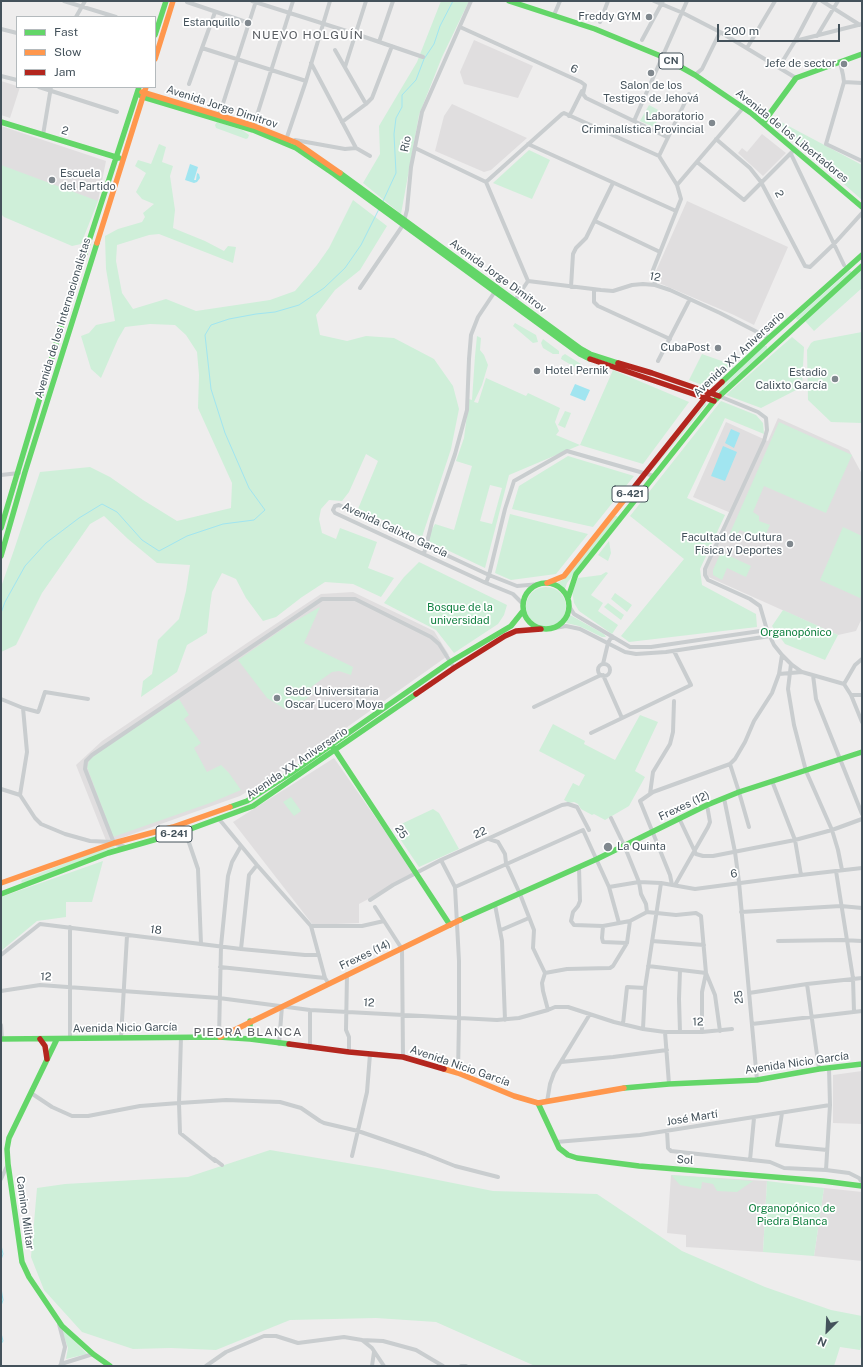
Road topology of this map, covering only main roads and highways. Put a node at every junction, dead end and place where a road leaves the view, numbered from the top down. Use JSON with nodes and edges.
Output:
{"nodes":[{"id":1,"x":166,"y":1,"type":"edge"},
{"id":2,"x":173,"y":1,"type":"edge"},
{"id":3,"x":509,"y":1,"type":"edge"},
{"id":4,"x":156,"y":31,"type":"edge"},
{"id":5,"x":862,"y":54,"type":"edge"},
{"id":6,"x":156,"y":56,"type":"edge"},
{"id":7,"x":138,"y":89,"type":"edge"},
{"id":8,"x":145,"y":92,"type":"edge"},
{"id":9,"x":1,"y":122,"type":"edge"},
{"id":10,"x":762,"y":123,"type":"junction"},
{"id":11,"x":115,"y":157,"type":"junction"},
{"id":12,"x":123,"y":160,"type":"junction"},
{"id":13,"x":862,"y":207,"type":"edge"},
{"id":14,"x":862,"y":255,"type":"edge"},
{"id":15,"x":862,"y":266,"type":"edge"},
{"id":16,"x":708,"y":395,"type":"junction"},
{"id":17,"x":719,"y":396,"type":"junction"},
{"id":18,"x":714,"y":400,"type":"junction"},
{"id":19,"x":1,"y":528,"type":"edge"},
{"id":20,"x":1,"y":556,"type":"edge"},
{"id":21,"x":547,"y":583,"type":"junction"},
{"id":22,"x":568,"y":598,"type":"junction"},
{"id":23,"x":523,"y":610,"type":"junction"},
{"id":24,"x":541,"y":629,"type":"junction"},
{"id":25,"x":333,"y":747,"type":"junction"},
{"id":26,"x":862,"y":752,"type":"edge"},
{"id":27,"x":1,"y":883,"type":"edge"},
{"id":28,"x":1,"y":894,"type":"edge"},
{"id":29,"x":520,"y":894,"type":"joint"},
{"id":30,"x":450,"y":925,"type":"junction"},
{"id":31,"x":250,"y":1021,"type":"junction"},
{"id":32,"x":219,"y":1037,"type":"junction"},
{"id":33,"x":1,"y":1039,"type":"edge"},
{"id":34,"x":40,"y":1039,"type":"junction"},
{"id":35,"x":57,"y":1039,"type":"junction"},
{"id":36,"x":250,"y":1039,"type":"junction"},
{"id":37,"x":46,"y":1060,"type":"junction"},
{"id":38,"x":862,"y":1064,"type":"edge"},
{"id":39,"x":538,"y":1103,"type":"junction"},
{"id":40,"x":862,"y":1186,"type":"edge"},
{"id":41,"x":110,"y":1366,"type":"edge"}],
"edges":[{"from":1,"to":4,"type":"main road"},
{"from":2,"to":6,"type":"main road"},
{"from":3,"to":10,"type":"main road","name":"Avenida de los Libertadores","number":"CN"},
{"from":5,"to":10,"type":"main road"},
{"from":7,"to":8,"type":"main road","name":"Avenida Jorge Dimitrov"},
{"from":7,"to":11,"type":"main road","name":"Avenida de los Internacionalistas"},
{"from":8,"to":12,"type":"main road","name":"Avenida de los Internacionalistas"},
{"from":8,"to":16,"type":"main road","name":"Avenida Jorge Dimitrov"},
{"from":9,"to":11,"type":"main road","name":"2"},
{"from":10,"to":13,"type":"main road","name":"Avenida de los Libertadores","number":"CN"},
{"from":11,"to":12,"type":"main road","name":"2"},
{"from":11,"to":19,"type":"main road","name":"Avenida de los Internacionalistas"},
{"from":12,"to":20,"type":"main road","name":"Avenida de los Internacionalistas"},
{"from":14,"to":16,"type":"main road","name":"Avenida XX Aniversario","number":"6-421"},
{"from":15,"to":17,"type":"main road","name":"Avenida XX Aniversario","number":"6-421"},
{"from":16,"to":17,"type":"main road","name":"Avenida Jorge Dimitrov"},
{"from":16,"to":18,"type":"main road","name":"Avenida Jorge Dimitrov"},
{"from":16,"to":21,"type":"main road","name":"Avenida XX Aniversario","number":"6-421"},
{"from":17,"to":18,"type":"main road","name":"Avenida XX Aniversario","number":"6-421"},
{"from":18,"to":22,"type":"main road","name":"Avenida XX Aniversario","number":"6-421"},
{"from":21,"to":22,"type":"main road"},
{"from":21,"to":23,"type":"main road","name":"Avenida XX Aniversario","number":"6-421"},
{"from":22,"to":24,"type":"main road","name":"Avenida XX Aniversario","number":"6-421"},
{"from":23,"to":24,"type":"main road"},
{"from":23,"to":25,"type":"main road","name":"Avenida XX Aniversario","number":"6-241"},
{"from":24,"to":25,"type":"main road","name":"Avenida XX Aniversario","number":"6-241"},
{"from":25,"to":27,"type":"main road","name":"Avenida XX Aniversario","number":"6-241"},
{"from":25,"to":28,"type":"main road","name":"Avenida XX Aniversario","number":"6-241"},
{"from":25,"to":30,"type":"main road","name":"25"},
{"from":26,"to":29,"type":"main road","name":"Frexes (12)"},
{"from":29,"to":30,"type":"main road","name":"Frexes (14)"},
{"from":30,"to":31,"type":"main road","name":"Frexes (14)"},
{"from":31,"to":32,"type":"main road","name":"Frexes (14)"},
{"from":31,"to":36,"type":"main road"},
{"from":32,"to":35,"type":"main road","name":"Avenida Nicio García"},
{"from":32,"to":36,"type":"main road","name":"Avenida Nicio García"},
{"from":33,"to":34,"type":"main road","name":"Avenida Nicio García"},
{"from":34,"to":35,"type":"main road","name":"Avenida Nicio García"},
{"from":34,"to":37,"type":"main road"},
{"from":35,"to":37,"type":"main road","name":"Camino Militar"},
{"from":36,"to":39,"type":"main road","name":"Avenida Nicio García"},
{"from":37,"to":41,"type":"main road","name":"Camino Militar"},
{"from":38,"to":39,"type":"main road","name":"Avenida Nicio García"},
{"from":39,"to":40,"type":"main road","name":"Sol"}]}
